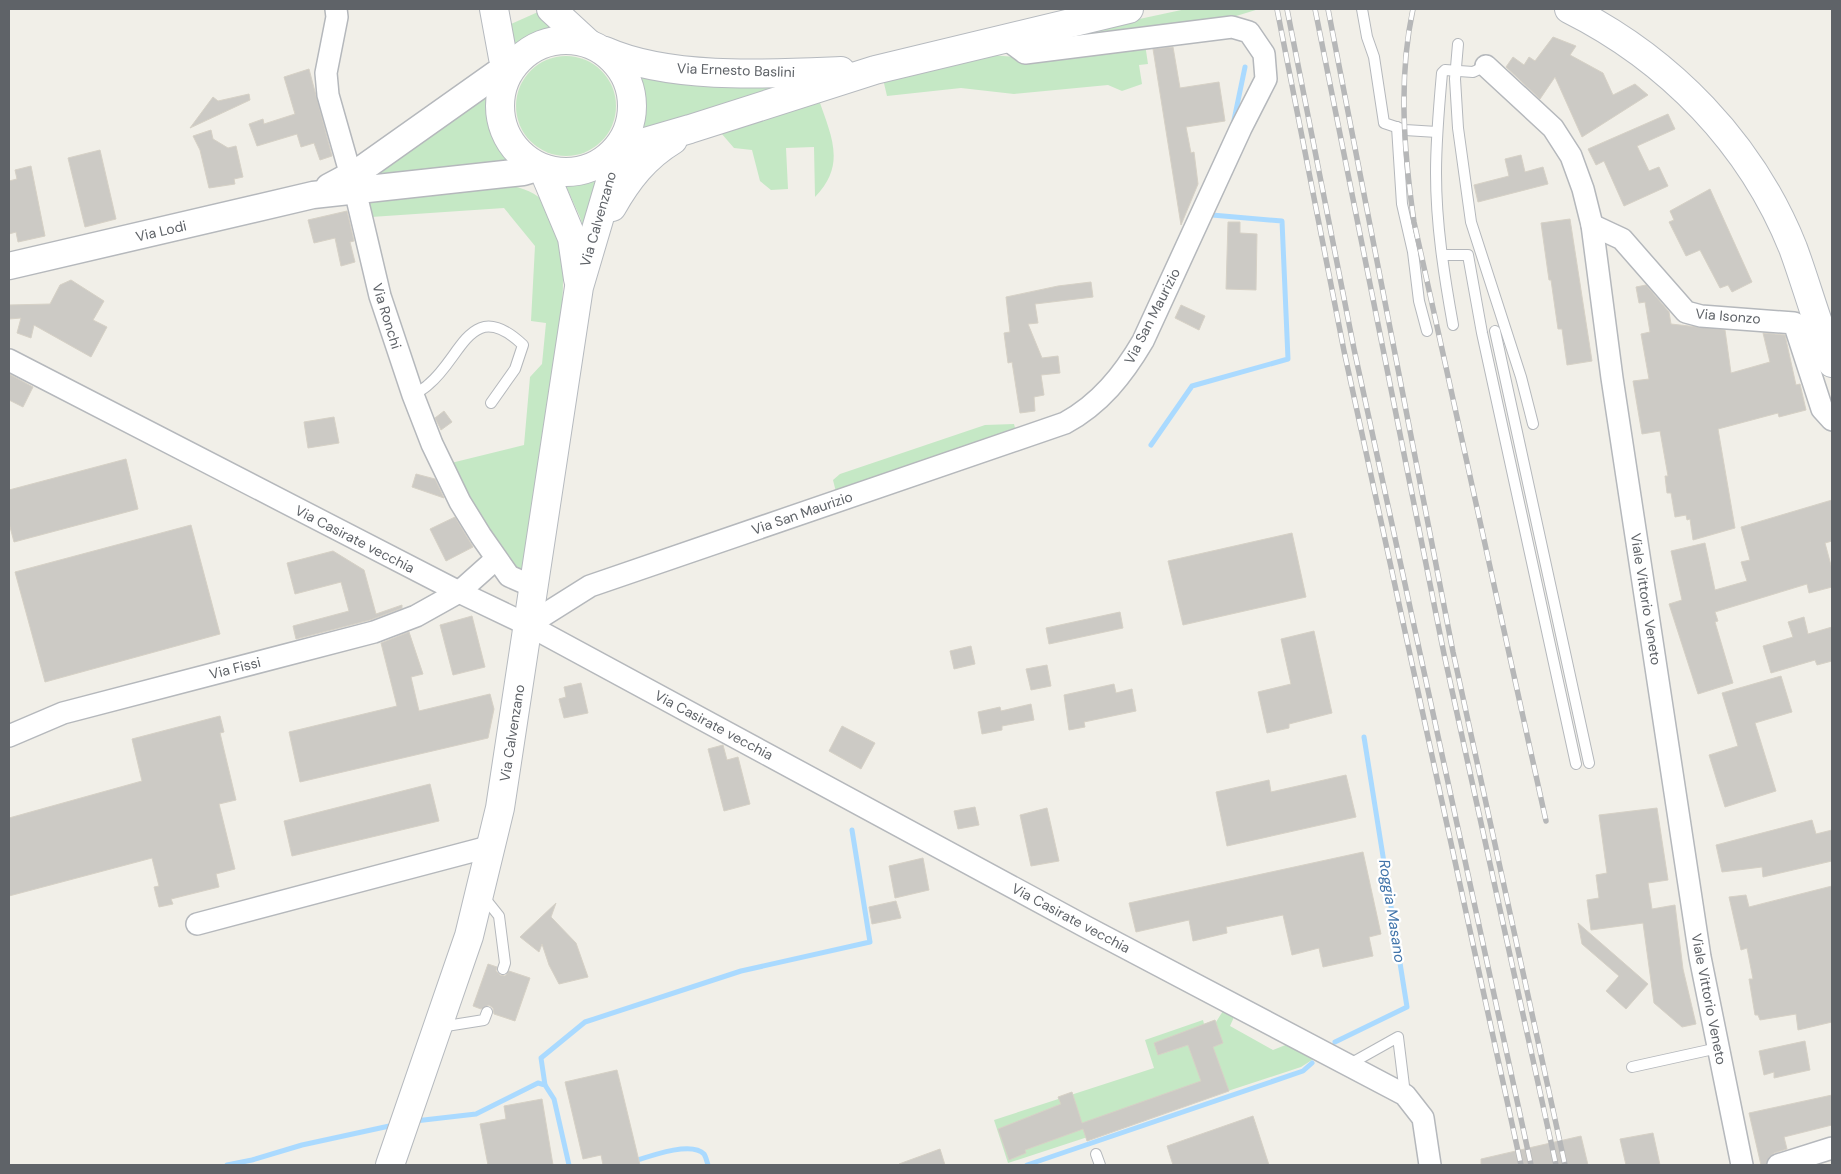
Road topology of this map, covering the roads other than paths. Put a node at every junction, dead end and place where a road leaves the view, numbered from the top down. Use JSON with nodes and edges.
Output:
{"nodes":[{"id":1,"x":336,"y":9,"type":"edge"},
{"id":2,"x":494,"y":9,"type":"edge"},
{"id":3,"x":551,"y":9,"type":"edge"},
{"id":4,"x":1129,"y":9,"type":"edge"},
{"id":5,"x":1362,"y":9,"type":"edge"},
{"id":6,"x":1569,"y":9,"type":"edge"},
{"id":7,"x":1005,"y":38,"type":"junction"},
{"id":8,"x":1458,"y":44,"type":"dead end"},
{"id":9,"x":594,"y":46,"type":"junction"},
{"id":10,"x":1486,"y":66,"type":"joint"},
{"id":11,"x":511,"y":70,"type":"junction"},
{"id":12,"x":875,"y":70,"type":"junction"},
{"id":13,"x":1456,"y":71,"type":"junction"},
{"id":14,"x":1397,"y":127,"type":"junction"},
{"id":15,"x":690,"y":129,"type":"junction"},
{"id":16,"x":1438,"y":132,"type":"junction"},
{"id":17,"x":617,"y":149,"type":"junction"},
{"id":18,"x":542,"y":168,"type":"junction"},
{"id":19,"x":353,"y":183,"type":"junction"},
{"id":20,"x":1592,"y":225,"type":"junction"},
{"id":21,"x":589,"y":250,"type":"junction"},
{"id":22,"x":1442,"y":255,"type":"junction"},
{"id":23,"x":9,"y":266,"type":"edge"},
{"id":24,"x":579,"y":287,"type":"junction"},
{"id":25,"x":1453,"y":325,"type":"dead end"},
{"id":26,"x":1427,"y":331,"type":"dead end"},
{"id":27,"x":1507,"y":334,"type":"junction"},
{"id":28,"x":9,"y":360,"type":"edge"},
{"id":29,"x":1832,"y":362,"type":"edge"},
{"id":30,"x":413,"y":395,"type":"junction"},
{"id":31,"x":491,"y":404,"type":"dead end"},
{"id":32,"x":1832,"y":420,"type":"edge"},
{"id":33,"x":1533,"y":424,"type":"dead end"},
{"id":34,"x":496,"y":559,"type":"junction"},
{"id":35,"x":534,"y":587,"type":"junction"},
{"id":36,"x":458,"y":592,"type":"junction"},
{"id":37,"x":528,"y":625,"type":"junction"},
{"id":38,"x":9,"y":736,"type":"edge"},
{"id":39,"x":1589,"y":763,"type":"dead end"},
{"id":40,"x":1576,"y":764,"type":"dead end"},
{"id":41,"x":492,"y":846,"type":"junction"},
{"id":42,"x":481,"y":894,"type":"junction"},
{"id":43,"x":197,"y":924,"type":"dead end"},
{"id":44,"x":503,"y":969,"type":"dead end"},
{"id":45,"x":487,"y":1012,"type":"dead end"},
{"id":46,"x":439,"y":1027,"type":"junction"},
{"id":47,"x":1718,"y":1048,"type":"junction"},
{"id":48,"x":1348,"y":1065,"type":"junction"},
{"id":49,"x":1632,"y":1067,"type":"dead end"},
{"id":50,"x":1409,"y":1099,"type":"junction"},
{"id":51,"x":1832,"y":1148,"type":"edge"},
{"id":52,"x":1096,"y":1154,"type":"dead end"},
{"id":53,"x":390,"y":1165,"type":"edge"},
{"id":54,"x":1100,"y":1165,"type":"edge"},
{"id":55,"x":1430,"y":1165,"type":"edge"},
{"id":56,"x":1742,"y":1165,"type":"edge"},
{"id":57,"x":1778,"y":1165,"type":"edge"}],
"edges":[{"from":1,"to":19,"type":"street","name":"Via Ronchi"},
{"from":2,"to":11,"type":"main road"},
{"from":3,"to":9,"type":"main road"},
{"from":4,"to":7,"type":"main road","name":"Via Ernesto Baslini"},
{"from":5,"to":14,"type":"lane"},
{"from":6,"to":29,"type":"main road"},
{"from":7,"to":12,"type":"main road","name":"Via Ernesto Baslini"},
{"from":7,"to":37,"type":"street","name":"Via San Maurizio"},
{"from":8,"to":13,"type":"lane"},
{"from":9,"to":11,"type":"main road"},
{"from":9,"to":12,"type":"main road","name":"Via Ernesto Baslini"},
{"from":9,"to":17,"type":"main road"},
{"from":10,"to":13,"type":"lane"},
{"from":10,"to":20,"type":"street","name":"Viale Vittorio Veneto"},
{"from":11,"to":18,"type":"main road"},
{"from":11,"to":19,"type":"street","name":"Via Lodi"},
{"from":12,"to":15,"type":"main road","name":"Via Ernesto Baslini"},
{"from":13,"to":16,"type":"lane"},
{"from":13,"to":27,"type":"lane"},
{"from":14,"to":16,"type":"lane"},
{"from":14,"to":26,"type":"lane"},
{"from":15,"to":17,"type":"main road","name":"Via Ernesto Baslini"},
{"from":15,"to":21,"type":"main road"},
{"from":16,"to":22,"type":"lane"},
{"from":17,"to":18,"type":"main road"},
{"from":17,"to":21,"type":"main road","name":"Via Calvenzano"},
{"from":18,"to":19,"type":"street","name":"Via Lodi"},
{"from":18,"to":24,"type":"main road","name":"Via Calvenzano"},
{"from":19,"to":23,"type":"street","name":"Via Lodi"},
{"from":19,"to":30,"type":"street","name":"Via Ronchi"},
{"from":20,"to":32,"type":"street","name":"Via Isonzo"},
{"from":20,"to":47,"type":"street","name":"Viale Vittorio Veneto"},
{"from":21,"to":24,"type":"main road","name":"Via Calvenzano"},
{"from":22,"to":25,"type":"lane"},
{"from":22,"to":40,"type":"lane"},
{"from":24,"to":35,"type":"main road","name":"Via Calvenzano"},
{"from":27,"to":33,"type":"lane"},
{"from":27,"to":39,"type":"lane"},
{"from":28,"to":36,"type":"street","name":"Via Casirate vecchia"},
{"from":30,"to":31,"type":"lane"},
{"from":30,"to":34,"type":"street","name":"Via Ronchi"},
{"from":34,"to":35,"type":"street","name":"Via Ronchi"},
{"from":34,"to":36,"type":"street","name":"Via Fissi"},
{"from":35,"to":37,"type":"main road","name":"Via Calvenzano"},
{"from":36,"to":37,"type":"street","name":"Via Casirate vecchia"},
{"from":36,"to":38,"type":"street","name":"Via Fissi"},
{"from":37,"to":41,"type":"main road","name":"Via Calvenzano"},
{"from":37,"to":48,"type":"street","name":"Via Casirate vecchia"},
{"from":41,"to":42,"type":"main road","name":"Via Calvenzano"},
{"from":41,"to":43,"type":"street"},
{"from":42,"to":44,"type":"lane"},
{"from":42,"to":46,"type":"main road","name":"Via Calvenzano"},
{"from":45,"to":46,"type":"lane"},
{"from":46,"to":53,"type":"main road","name":"Via Calvenzano"},
{"from":47,"to":49,"type":"lane"},
{"from":47,"to":56,"type":"street","name":"Viale Vittorio Veneto"},
{"from":48,"to":50,"type":"street","name":"Via Casirate vecchia"},
{"from":48,"to":50,"type":"lane"},
{"from":50,"to":55,"type":"street"},
{"from":51,"to":57,"type":"street"},
{"from":52,"to":54,"type":"lane"}]}
